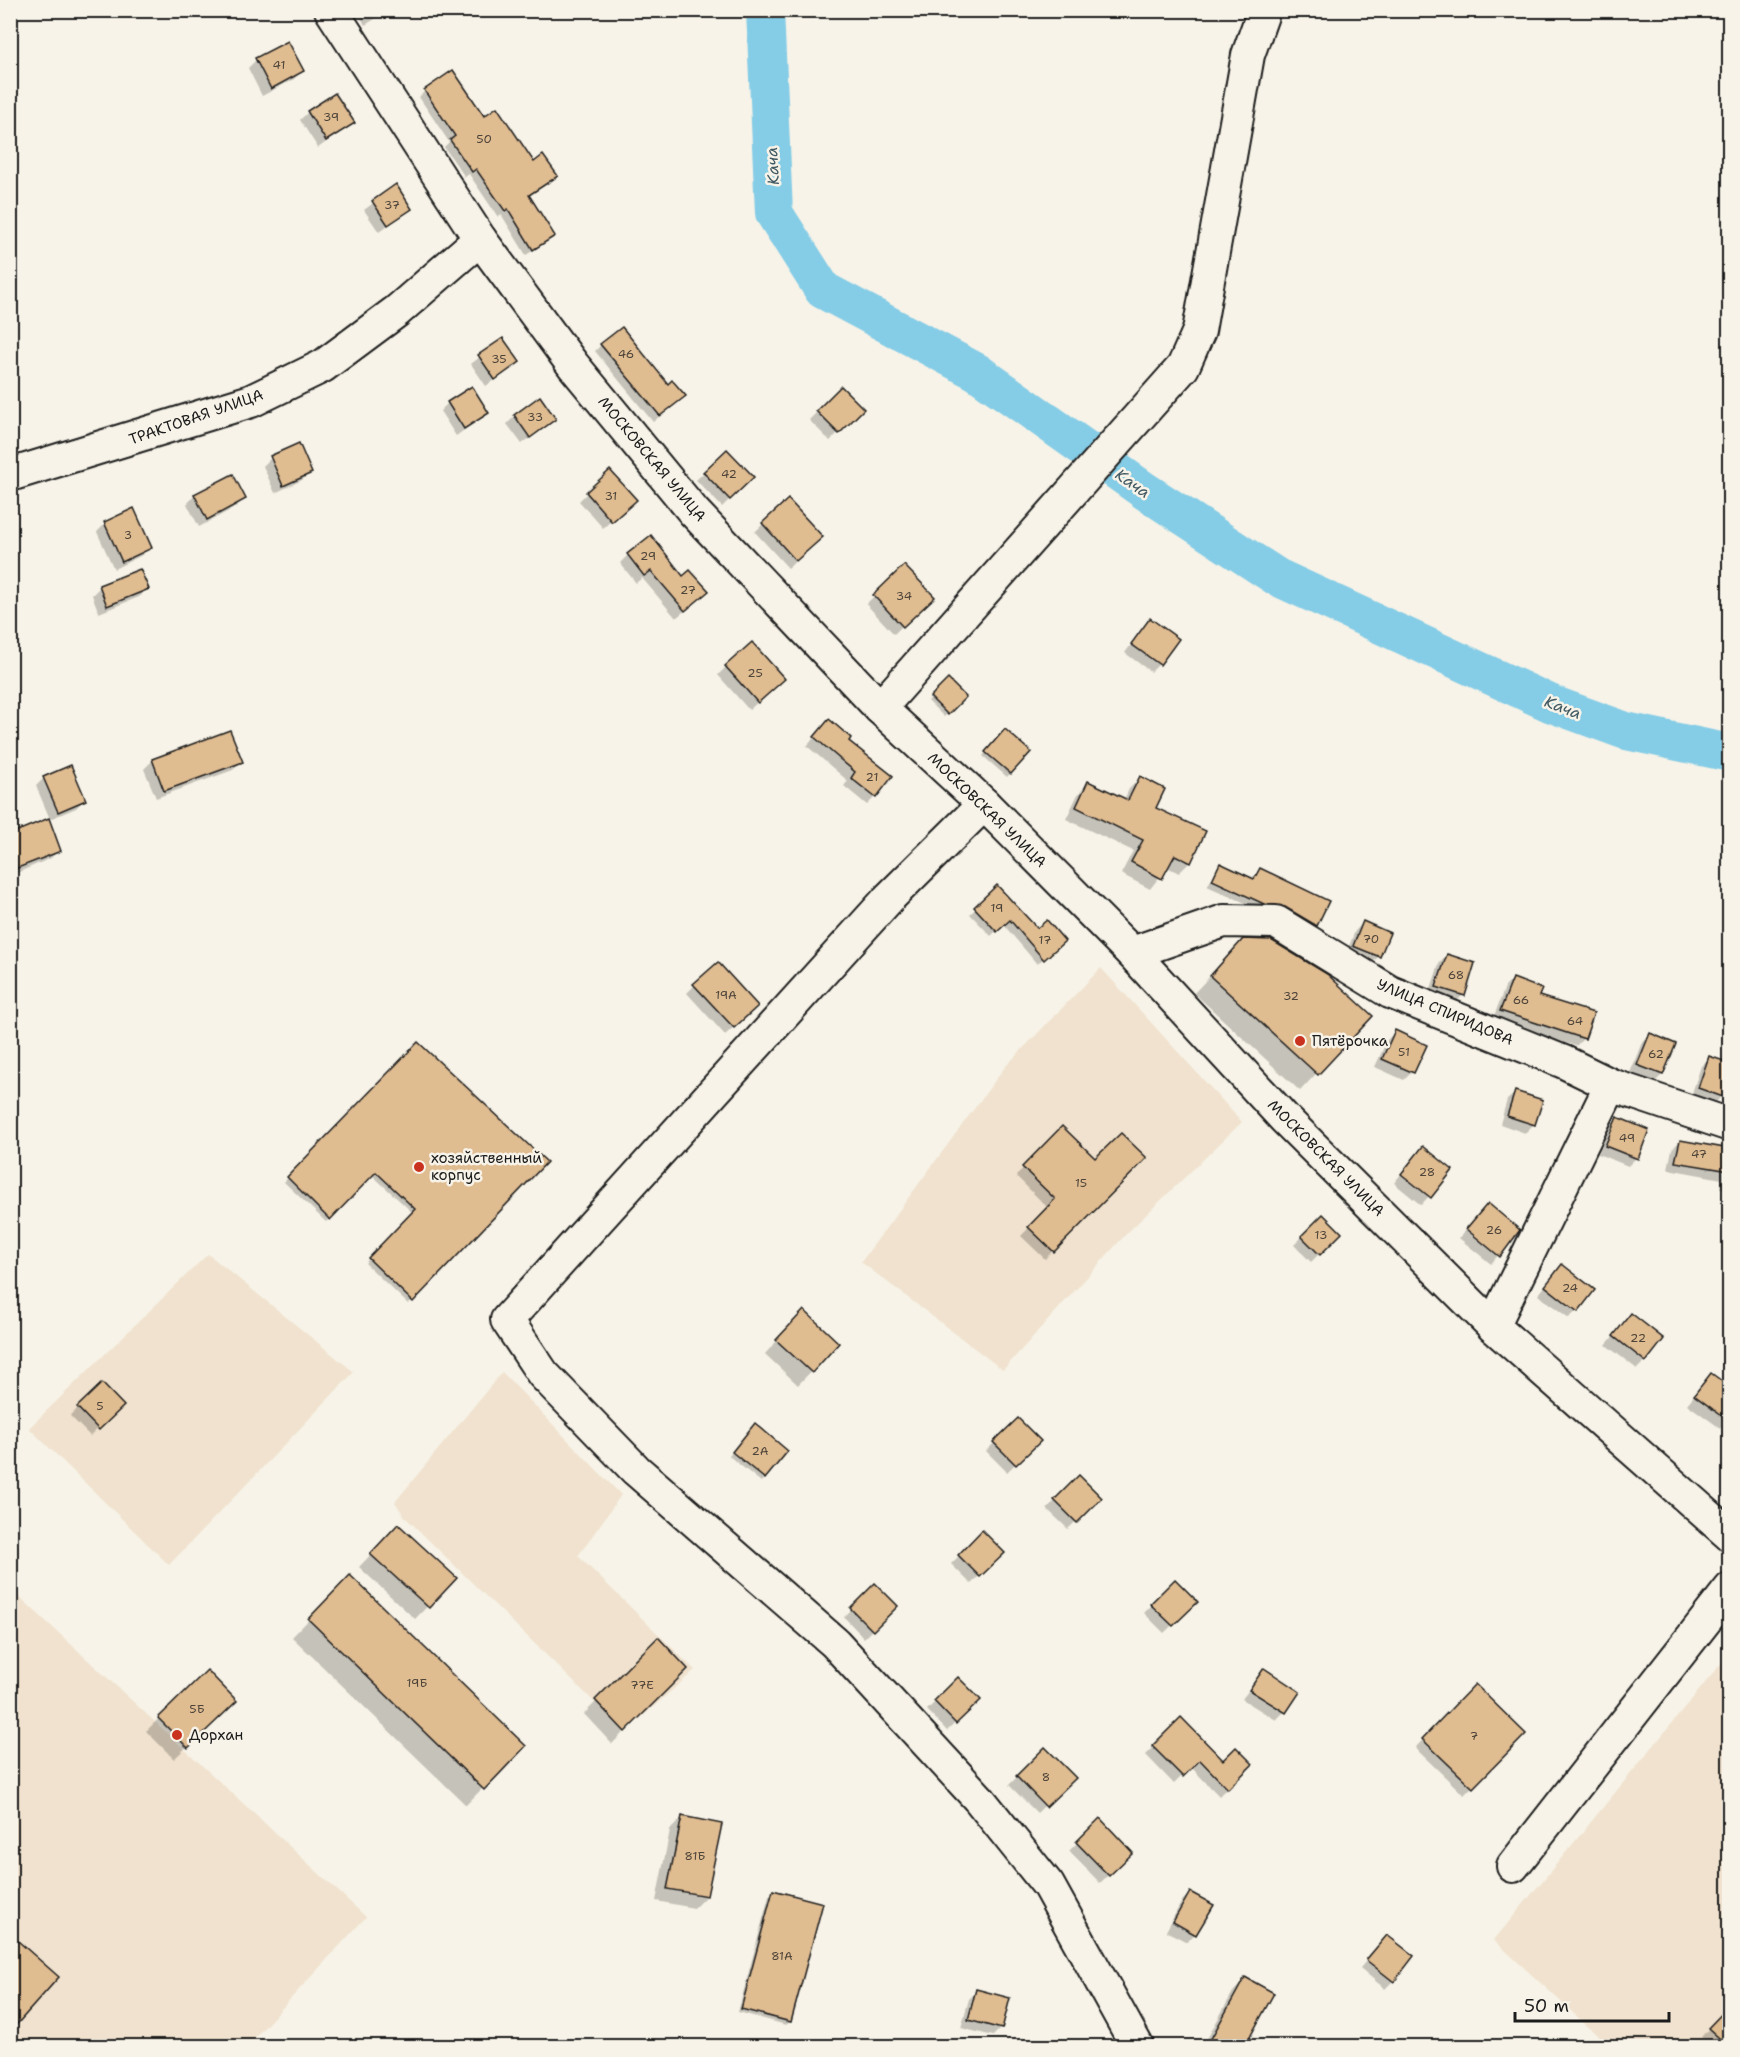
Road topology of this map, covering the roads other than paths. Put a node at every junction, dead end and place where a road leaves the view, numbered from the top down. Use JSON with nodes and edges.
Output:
{"nodes":[{"id":1,"x":331,"y":10,"type":"edge"},
{"id":2,"x":1264,"y":10,"type":"edge"},
{"id":3,"x":480,"y":239,"type":"junction"},
{"id":4,"x":10,"y":475,"type":"edge"},
{"id":5,"x":880,"y":708,"type":"junction"},
{"id":6,"x":984,"y":804,"type":"junction"},
{"id":7,"x":1132,"y":953,"type":"junction"},
{"id":8,"x":1611,"y":1085,"type":"junction"},
{"id":9,"x":1730,"y":1125,"type":"edge"},
{"id":10,"x":1493,"y":1326,"type":"junction"},
{"id":11,"x":1730,"y":1535,"type":"edge"},
{"id":12,"x":1730,"y":1589,"type":"edge"},
{"id":13,"x":1513,"y":1866,"type":"dead end"},
{"id":14,"x":1137,"y":2046,"type":"edge"}],
"edges":[{"from":1,"to":3,"type":"street","name":"МОСКОВСКАЯ УЛИЦА"},
{"from":2,"to":5,"type":"street"},
{"from":3,"to":4,"type":"street","name":"ТРАКТОВАЯ УЛИЦА"},
{"from":3,"to":5,"type":"street","name":"МОСКОВСКАЯ УЛИЦА"},
{"from":5,"to":6,"type":"street","name":"МОСКОВСКАЯ УЛИЦА"},
{"from":6,"to":7,"type":"street","name":"МОСКОВСКАЯ УЛИЦА"},
{"from":6,"to":14,"type":"street"},
{"from":7,"to":8,"type":"street","name":"УЛИЦА СПИРИДОВА"},
{"from":7,"to":10,"type":"street","name":"МОСКОВСКАЯ УЛИЦА"},
{"from":8,"to":9,"type":"street","name":"УЛИЦА СПИРИДОВА"},
{"from":8,"to":10,"type":"street"},
{"from":10,"to":11,"type":"street","name":"МОСКОВСКАЯ УЛИЦА"},
{"from":12,"to":13,"type":"street"}]}
